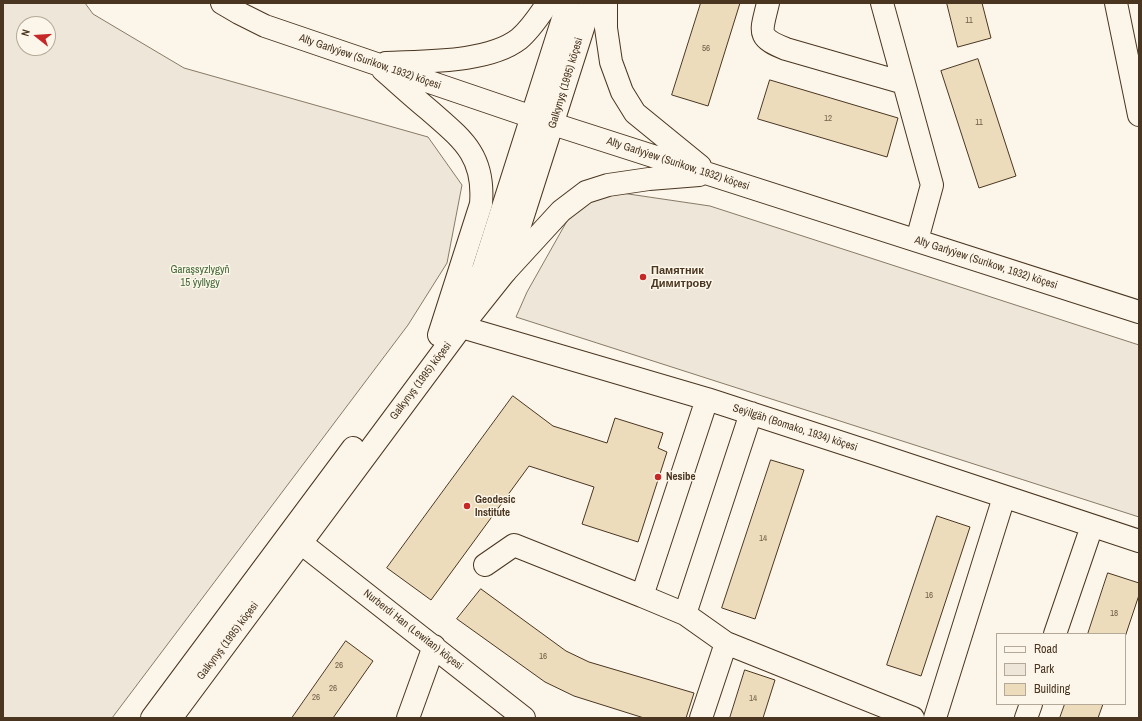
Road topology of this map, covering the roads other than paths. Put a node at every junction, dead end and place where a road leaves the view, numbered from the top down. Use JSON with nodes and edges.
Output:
{"nodes":[{"id":1,"x":222,"y":3,"type":"edge"},
{"id":2,"x":548,"y":3,"type":"edge"},
{"id":3,"x":568,"y":3,"type":"edge"},
{"id":4,"x":591,"y":3,"type":"edge"},
{"id":5,"x":606,"y":3,"type":"edge"},
{"id":6,"x":768,"y":3,"type":"edge"},
{"id":7,"x":882,"y":3,"type":"edge"},
{"id":8,"x":1116,"y":3,"type":"edge"},
{"id":9,"x":376,"y":64,"type":"junction"},
{"id":10,"x":904,"y":83,"type":"junction"},
{"id":11,"x":1139,"y":115,"type":"edge"},
{"id":12,"x":532,"y":117,"type":"junction"},
{"id":13,"x":553,"y":124,"type":"junction"},
{"id":14,"x":710,"y":174,"type":"junction"},
{"id":15,"x":917,"y":240,"type":"junction"},
{"id":16,"x":505,"y":272,"type":"junction"},
{"id":17,"x":1139,"y":312,"type":"edge"},
{"id":18,"x":450,"y":328,"type":"junction"},
{"id":19,"x":707,"y":399,"type":"junction"},
{"id":20,"x":751,"y":413,"type":"junction"},
{"id":21,"x":1004,"y":497,"type":"junction"},
{"id":22,"x":1092,"y":526,"type":"junction"},
{"id":23,"x":1139,"y":541,"type":"edge"},
{"id":24,"x":301,"y":543,"type":"junction"},
{"id":25,"x":486,"y":565,"type":"dead end"},
{"id":26,"x":642,"y":596,"type":"junction"},
{"id":27,"x":685,"y":614,"type":"junction"},
{"id":28,"x":1055,"y":633,"type":"edge"},
{"id":29,"x":726,"y":643,"type":"junction"},
{"id":30,"x":434,"y":646,"type":"junction"},
{"id":31,"x":1031,"y":705,"type":"edge"},
{"id":32,"x":152,"y":718,"type":"edge"},
{"id":33,"x":171,"y":718,"type":"edge"},
{"id":34,"x":408,"y":718,"type":"edge"},
{"id":35,"x":524,"y":718,"type":"edge"},
{"id":36,"x":701,"y":718,"type":"edge"},
{"id":37,"x":913,"y":718,"type":"edge"},
{"id":38,"x":935,"y":718,"type":"edge"},
{"id":39,"x":1026,"y":718,"type":"edge"}],
"edges":[{"from":1,"to":9,"type":"street","name":"Alty Garlyýew (Surikow, 1932) köçesi"},
{"from":2,"to":9,"type":"street"},
{"from":3,"to":12,"type":"street","name":"Galkynyş (1995) köçesi"},
{"from":4,"to":13,"type":"street","name":"Galkynyş (1995) köçesi"},
{"from":5,"to":14,"type":"street"},
{"from":6,"to":10,"type":"street"},
{"from":7,"to":10,"type":"street"},
{"from":8,"to":11,"type":"street"},
{"from":9,"to":12,"type":"street","name":"Alty Garlyýew (Surikow, 1932) köçesi"},
{"from":9,"to":18,"type":"street"},
{"from":10,"to":15,"type":"street"},
{"from":12,"to":13,"type":"street","name":"Alty Garlyýew (Surikow, 1932) köçesi"},
{"from":12,"to":18,"type":"street","name":"Galkynyş (1995) köçesi"},
{"from":13,"to":14,"type":"street","name":"Alty Garlyýew (Surikow, 1932) köçesi"},
{"from":13,"to":16,"type":"street","name":"Galkynyş (1995) köçesi"},
{"from":14,"to":15,"type":"street","name":"Alty Garlyýew (Surikow, 1932) köçesi"},
{"from":14,"to":16,"type":"street"},
{"from":15,"to":17,"type":"street","name":"Alty Garlyýew (Surikow, 1932) köçesi"},
{"from":16,"to":18,"type":"street","name":"Galkynyş (1995) köçesi"},
{"from":18,"to":19,"type":"street","name":"Seýilgäh (Bomako, 1934) köçesi"},
{"from":18,"to":24,"type":"street","name":"Galkynyş (1995) köçesi"},
{"from":18,"to":32,"type":"street","name":"Galkynyş (1995) köçesi"},
{"from":19,"to":20,"type":"street","name":"Seýilgäh (Bomako, 1934) köçesi"},
{"from":19,"to":26,"type":"street"},
{"from":20,"to":21,"type":"street","name":"Seýilgäh (Bomako, 1934) köçesi"},
{"from":20,"to":27,"type":"street"},
{"from":21,"to":22,"type":"street","name":"Seýilgäh (Bomako, 1934) köçesi"},
{"from":21,"to":38,"type":"street"},
{"from":22,"to":23,"type":"street","name":"Seýilgäh (Bomako, 1934) köçesi"},
{"from":22,"to":28,"type":"street"},
{"from":24,"to":30,"type":"street","name":"Nurberdi Han (Lewitan) köçesi"},
{"from":24,"to":33,"type":"street","name":"Galkynyş (1995) köçesi"},
{"from":25,"to":26,"type":"street"},
{"from":26,"to":27,"type":"street"},
{"from":27,"to":29,"type":"street"},
{"from":29,"to":36,"type":"street"},
{"from":29,"to":37,"type":"street"},
{"from":30,"to":34,"type":"street"},
{"from":30,"to":35,"type":"street","name":"Nurberdi Han (Lewitan) köçesi"},
{"from":31,"to":39,"type":"street"}]}
